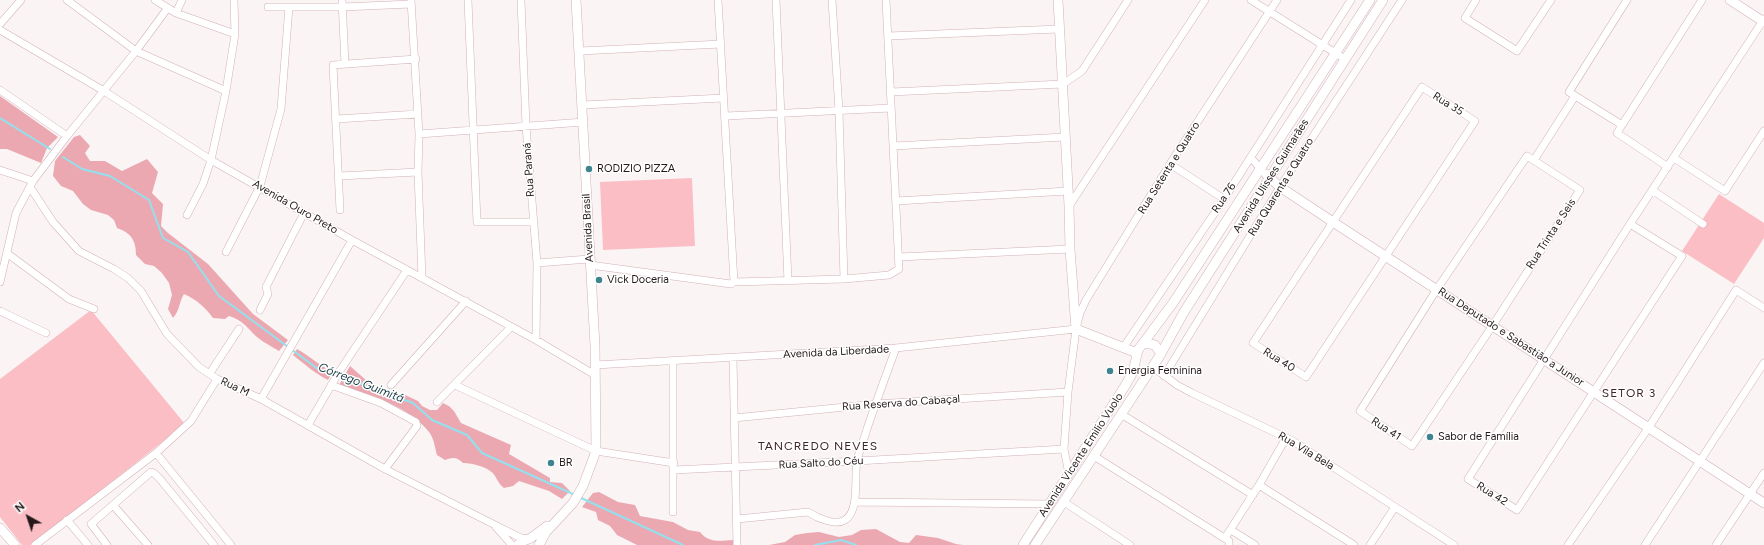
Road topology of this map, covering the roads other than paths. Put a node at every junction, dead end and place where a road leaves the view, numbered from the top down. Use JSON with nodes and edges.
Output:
{"nodes":[{"id":1,"x":21,"y":0,"type":"edge"},
{"id":2,"x":67,"y":0,"type":"edge"},
{"id":3,"x":155,"y":0,"type":"edge"},
{"id":4,"x":182,"y":0,"type":"edge"},
{"id":5,"x":234,"y":0,"type":"edge"},
{"id":6,"x":468,"y":0,"type":"edge"},
{"id":7,"x":521,"y":0,"type":"edge"},
{"id":8,"x":576,"y":0,"type":"edge"},
{"id":9,"x":718,"y":0,"type":"edge"},
{"id":10,"x":776,"y":0,"type":"edge"},
{"id":11,"x":832,"y":0,"type":"edge"},
{"id":12,"x":886,"y":0,"type":"edge"},
{"id":13,"x":1058,"y":0,"type":"edge"},
{"id":14,"x":1128,"y":0,"type":"edge"},
{"id":15,"x":1205,"y":0,"type":"edge"},
{"id":16,"x":1251,"y":0,"type":"edge"},
{"id":17,"x":1277,"y":0,"type":"edge"},
{"id":18,"x":1351,"y":0,"type":"edge"},
{"id":19,"x":1370,"y":0,"type":"edge"},
{"id":20,"x":1383,"y":0,"type":"edge"},
{"id":21,"x":1402,"y":0,"type":"edge"},
{"id":22,"x":1476,"y":0,"type":"edge"},
{"id":23,"x":1551,"y":0,"type":"edge"},
{"id":24,"x":1627,"y":0,"type":"edge"},
{"id":25,"x":1702,"y":0,"type":"edge"},
{"id":26,"x":1730,"y":0,"type":"edge"},
{"id":27,"x":411,"y":2,"type":"edge"},
{"id":28,"x":343,"y":4,"type":"edge"},
{"id":29,"x":268,"y":7,"type":"dead end"},
{"id":30,"x":289,"y":8,"type":"junction"},
{"id":31,"x":167,"y":9,"type":"junction"},
{"id":32,"x":1270,"y":12,"type":"junction"},
{"id":33,"x":176,"y":13,"type":"junction"},
{"id":34,"x":1764,"y":21,"type":"edge"},
{"id":35,"x":0,"y":24,"type":"edge"},
{"id":36,"x":1059,"y":29,"type":"junction"},
{"id":37,"x":0,"y":30,"type":"edge"},
{"id":38,"x":235,"y":34,"type":"junction"},
{"id":39,"x":889,"y":36,"type":"junction"},
{"id":40,"x":720,"y":44,"type":"junction"},
{"id":41,"x":1322,"y":45,"type":"junction"},
{"id":42,"x":136,"y":51,"type":"junction"},
{"id":43,"x":580,"y":51,"type":"junction"},
{"id":44,"x":1335,"y":53,"type":"junction"},
{"id":45,"x":416,"y":59,"type":"junction"},
{"id":46,"x":1345,"y":59,"type":"junction"},
{"id":47,"x":345,"y":64,"type":"junction"},
{"id":48,"x":1063,"y":84,"type":"junction"},
{"id":49,"x":0,"y":90,"type":"edge"},
{"id":50,"x":104,"y":91,"type":"junction"},
{"id":51,"x":226,"y":91,"type":"junction"},
{"id":52,"x":891,"y":92,"type":"junction"},
{"id":53,"x":1575,"y":96,"type":"junction"},
{"id":54,"x":723,"y":98,"type":"junction"},
{"id":55,"x":583,"y":105,"type":"junction"},
{"id":56,"x":891,"y":108,"type":"junction"},
{"id":57,"x":839,"y":110,"type":"junction"},
{"id":58,"x":418,"y":114,"type":"junction"},
{"id":59,"x":781,"y":114,"type":"junction"},
{"id":60,"x":726,"y":116,"type":"junction"},
{"id":61,"x":336,"y":119,"type":"junction"},
{"id":62,"x":584,"y":122,"type":"junction"},
{"id":63,"x":1622,"y":125,"type":"junction"},
{"id":64,"x":526,"y":126,"type":"junction"},
{"id":65,"x":472,"y":130,"type":"junction"},
{"id":66,"x":1764,"y":131,"type":"edge"},
{"id":67,"x":420,"y":134,"type":"junction"},
{"id":68,"x":67,"y":136,"type":"junction"},
{"id":69,"x":1065,"y":137,"type":"junction"},
{"id":70,"x":893,"y":146,"type":"junction"},
{"id":71,"x":1251,"y":158,"type":"junction"},
{"id":72,"x":1674,"y":158,"type":"junction"},
{"id":73,"x":211,"y":160,"type":"junction"},
{"id":74,"x":1534,"y":160,"type":"junction"},
{"id":75,"x":1170,"y":164,"type":"junction"},
{"id":76,"x":1668,"y":167,"type":"junction"},
{"id":77,"x":1261,"y":169,"type":"junction"},
{"id":78,"x":0,"y":170,"type":"edge"},
{"id":79,"x":418,"y":172,"type":"junction"},
{"id":80,"x":339,"y":176,"type":"junction"},
{"id":81,"x":1270,"y":178,"type":"junction"},
{"id":82,"x":31,"y":184,"type":"junction"},
{"id":83,"x":260,"y":186,"type":"junction"},
{"id":84,"x":1280,"y":187,"type":"junction"},
{"id":85,"x":1652,"y":190,"type":"junction"},
{"id":86,"x":1068,"y":191,"type":"junction"},
{"id":87,"x":1224,"y":199,"type":"junction"},
{"id":88,"x":896,"y":201,"type":"junction"},
{"id":89,"x":1069,"y":206,"type":"junction"},
{"id":90,"x":340,"y":210,"type":"dead end"},
{"id":91,"x":304,"y":212,"type":"junction"},
{"id":92,"x":187,"y":215,"type":"dead end"},
{"id":93,"x":533,"y":222,"type":"junction"},
{"id":94,"x":1333,"y":222,"type":"junction"},
{"id":95,"x":1630,"y":224,"type":"junction"},
{"id":96,"x":1703,"y":224,"type":"dead end"},
{"id":97,"x":352,"y":240,"type":"junction"},
{"id":98,"x":1070,"y":249,"type":"junction"},
{"id":99,"x":226,"y":252,"type":"dead end"},
{"id":100,"x":8,"y":254,"type":"junction"},
{"id":101,"x":1386,"y":256,"type":"junction"},
{"id":102,"x":899,"y":257,"type":"junction"},
{"id":103,"x":590,"y":262,"type":"junction"},
{"id":104,"x":537,"y":263,"type":"junction"},
{"id":105,"x":408,"y":270,"type":"junction"},
{"id":106,"x":422,"y":278,"type":"junction"},
{"id":107,"x":844,"y":279,"type":"junction"},
{"id":108,"x":788,"y":281,"type":"junction"},
{"id":109,"x":0,"y":282,"type":"edge"},
{"id":110,"x":734,"y":282,"type":"junction"},
{"id":111,"x":1437,"y":289,"type":"junction"},
{"id":112,"x":466,"y":302,"type":"junction"},
{"id":113,"x":1764,"y":308,"type":"edge"},
{"id":114,"x":94,"y":309,"type":"dead end"},
{"id":115,"x":260,"y":310,"type":"dead end"},
{"id":116,"x":0,"y":311,"type":"edge"},
{"id":117,"x":1493,"y":325,"type":"junction"},
{"id":118,"x":511,"y":327,"type":"junction"},
{"id":119,"x":239,"y":329,"type":"dead end"},
{"id":120,"x":1076,"y":329,"type":"junction"},
{"id":121,"x":46,"y":333,"type":"dead end"},
{"id":122,"x":536,"y":340,"type":"junction"},
{"id":123,"x":1144,"y":343,"type":"junction"},
{"id":124,"x":896,"y":348,"type":"junction"},
{"id":125,"x":1123,"y":348,"type":"junction"},
{"id":126,"x":1161,"y":354,"type":"junction"},
{"id":127,"x":1137,"y":356,"type":"junction"},
{"id":128,"x":733,"y":358,"type":"junction"},
{"id":129,"x":1544,"y":359,"type":"junction"},
{"id":130,"x":674,"y":361,"type":"junction"},
{"id":131,"x":1764,"y":363,"type":"edge"},
{"id":132,"x":595,"y":365,"type":"junction"},
{"id":133,"x":1153,"y":367,"type":"junction"},
{"id":134,"x":210,"y":373,"type":"junction"},
{"id":135,"x":595,"y":375,"type":"junction"},
{"id":136,"x":1164,"y":376,"type":"junction"},
{"id":137,"x":217,"y":379,"type":"junction"},
{"id":138,"x":332,"y":383,"type":"junction"},
{"id":139,"x":391,"y":385,"type":"dead end"},
{"id":140,"x":454,"y":385,"type":"junction"},
{"id":141,"x":1594,"y":391,"type":"junction"},
{"id":142,"x":1068,"y":392,"type":"junction"},
{"id":143,"x":261,"y":399,"type":"junction"},
{"id":144,"x":437,"y":402,"type":"dead end"},
{"id":145,"x":876,"y":404,"type":"junction"},
{"id":146,"x":1121,"y":414,"type":"junction"},
{"id":147,"x":734,"y":418,"type":"junction"},
{"id":148,"x":308,"y":425,"type":"junction"},
{"id":149,"x":1649,"y":427,"type":"junction"},
{"id":150,"x":1286,"y":438,"type":"junction"},
{"id":151,"x":1064,"y":449,"type":"junction"},
{"id":152,"x":596,"y":451,"type":"junction"},
{"id":153,"x":156,"y":453,"type":"junction"},
{"id":154,"x":1094,"y":456,"type":"junction"},
{"id":155,"x":1700,"y":460,"type":"junction"},
{"id":156,"x":857,"y":461,"type":"junction"},
{"id":157,"x":674,"y":466,"type":"junction"},
{"id":158,"x":736,"y":467,"type":"junction"},
{"id":159,"x":385,"y":469,"type":"junction"},
{"id":160,"x":1764,"y":473,"type":"edge"},
{"id":161,"x":1069,"y":474,"type":"junction"},
{"id":162,"x":1259,"y":485,"type":"junction"},
{"id":163,"x":1750,"y":494,"type":"junction"},
{"id":164,"x":1253,"y":495,"type":"junction"},
{"id":165,"x":855,"y":502,"type":"junction"},
{"id":166,"x":1064,"y":502,"type":"junction"},
{"id":167,"x":1764,"y":503,"type":"edge"},
{"id":168,"x":1050,"y":504,"type":"junction"},
{"id":169,"x":113,"y":505,"type":"junction"},
{"id":170,"x":1395,"y":507,"type":"junction"},
{"id":171,"x":673,"y":512,"type":"dead end"},
{"id":172,"x":560,"y":517,"type":"junction"},
{"id":173,"x":736,"y":519,"type":"junction"},
{"id":174,"x":67,"y":520,"type":"junction"},
{"id":175,"x":493,"y":524,"type":"junction"},
{"id":176,"x":1230,"y":530,"type":"junction"},
{"id":177,"x":2,"y":533,"type":"edge"},
{"id":178,"x":1225,"y":538,"type":"junction"},
{"id":179,"x":528,"y":539,"type":"junction"},
{"id":180,"x":15,"y":545,"type":"edge"},
{"id":181,"x":35,"y":545,"type":"edge"},
{"id":182,"x":88,"y":545,"type":"edge"},
{"id":183,"x":107,"y":545,"type":"edge"},
{"id":184,"x":148,"y":545,"type":"edge"},
{"id":185,"x":214,"y":545,"type":"edge"},
{"id":186,"x":231,"y":545,"type":"edge"},
{"id":187,"x":512,"y":545,"type":"edge"},
{"id":188,"x":518,"y":545,"type":"edge"},
{"id":189,"x":539,"y":545,"type":"edge"},
{"id":190,"x":737,"y":545,"type":"edge"},
{"id":191,"x":1023,"y":545,"type":"edge"},
{"id":192,"x":1035,"y":545,"type":"edge"},
{"id":193,"x":1130,"y":545,"type":"edge"},
{"id":194,"x":1229,"y":545,"type":"edge"},
{"id":195,"x":1255,"y":545,"type":"edge"},
{"id":196,"x":1354,"y":545,"type":"edge"},
{"id":197,"x":1370,"y":545,"type":"edge"},
{"id":198,"x":1454,"y":545,"type":"edge"},
{"id":199,"x":1568,"y":545,"type":"edge"},
{"id":200,"x":1644,"y":545,"type":"edge"},
{"id":201,"x":1716,"y":545,"type":"edge"}],
"edges":[{"from":1,"to":35,"type":"street"},
{"from":2,"to":42,"type":"street"},
{"from":3,"to":31,"type":"street"},
{"from":4,"to":33,"type":"street"},
{"from":5,"to":38,"type":"street"},
{"from":6,"to":65,"type":"street"},
{"from":7,"to":64,"type":"street","name":"Rua Paraná"},
{"from":8,"to":43,"type":"main road","name":"Avenida Brasil"},
{"from":9,"to":40,"type":"street"},
{"from":10,"to":59,"type":"street"},
{"from":11,"to":57,"type":"street"},
{"from":12,"to":39,"type":"street"},
{"from":13,"to":36,"type":"main road"},
{"from":14,"to":48,"type":"street"},
{"from":15,"to":89,"type":"street"},
{"from":16,"to":32,"type":"street"},
{"from":17,"to":32,"type":"street","name":"Rua Setenta e Quatro"},
{"from":18,"to":41,"type":"street","name":"Rua 76"},
{"from":19,"to":44,"type":"main road","name":"Avenida Ulisses Guimarães"},
{"from":20,"to":46,"type":"main road","name":"Avenida Ulisses Guimarães"},
{"from":21,"to":84,"type":"street","name":"Rua Quarenta e Quatro"},
{"from":22,"to":23,"type":"street"},
{"from":24,"to":53,"type":"street"},
{"from":25,"to":63,"type":"street"},
{"from":26,"to":34,"type":"main road"},
{"from":27,"to":28,"type":"street"},
{"from":27,"to":45,"type":"street"},
{"from":28,"to":30,"type":"street"},
{"from":28,"to":47,"type":"street"},
{"from":29,"to":30,"type":"street"},
{"from":30,"to":83,"type":"street"},
{"from":31,"to":33,"type":"street"},
{"from":31,"to":42,"type":"street"},
{"from":32,"to":41,"type":"street"},
{"from":32,"to":75,"type":"street","name":"Rua Setenta e Quatro"},
{"from":33,"to":38,"type":"street"},
{"from":34,"to":72,"type":"street"},
{"from":36,"to":39,"type":"street"},
{"from":36,"to":48,"type":"main road"},
{"from":37,"to":50,"type":"street","name":"Avenida Ouro Preto"},
{"from":38,"to":51,"type":"street"},
{"from":39,"to":52,"type":"street"},
{"from":40,"to":43,"type":"street"},
{"from":40,"to":54,"type":"street"},
{"from":41,"to":44,"type":"street"},
{"from":41,"to":71,"type":"street","name":"Rua 76"},
{"from":42,"to":50,"type":"street"},
{"from":42,"to":51,"type":"street"},
{"from":43,"to":55,"type":"main road","name":"Avenida Brasil"},
{"from":44,"to":46,"type":"street"},
{"from":44,"to":77,"type":"main road","name":"Avenida Ulisses Guimarães"},
{"from":45,"to":47,"type":"street"},
{"from":45,"to":58,"type":"street"},
{"from":46,"to":81,"type":"main road","name":"Avenida Ulisses Guimarães"},
{"from":47,"to":61,"type":"street"},
{"from":48,"to":52,"type":"street"},
{"from":48,"to":69,"type":"main road"},
{"from":49,"to":68,"type":"street"},
{"from":50,"to":68,"type":"street"},
{"from":50,"to":73,"type":"street","name":"Avenida Ouro Preto"},
{"from":51,"to":73,"type":"street"},
{"from":52,"to":56,"type":"street"},
{"from":53,"to":63,"type":"street"},
{"from":53,"to":74,"type":"street"},
{"from":54,"to":55,"type":"street"},
{"from":54,"to":60,"type":"street"},
{"from":55,"to":62,"type":"main road","name":"Avenida Brasil"},
{"from":56,"to":57,"type":"street"},
{"from":56,"to":70,"type":"street"},
{"from":57,"to":59,"type":"street"},
{"from":57,"to":107,"type":"street"},
{"from":58,"to":61,"type":"street"},
{"from":58,"to":67,"type":"street"},
{"from":59,"to":60,"type":"street"},
{"from":59,"to":108,"type":"street"},
{"from":60,"to":110,"type":"street"},
{"from":61,"to":80,"type":"street"},
{"from":62,"to":64,"type":"street"},
{"from":62,"to":103,"type":"main road","name":"Avenida Brasil"},
{"from":63,"to":76,"type":"street"},
{"from":64,"to":65,"type":"street"},
{"from":64,"to":93,"type":"street","name":"Rua Paraná"},
{"from":65,"to":67,"type":"street"},
{"from":65,"to":93,"type":"street"},
{"from":66,"to":72,"type":"street"},
{"from":67,"to":79,"type":"street"},
{"from":68,"to":82,"type":"street"},
{"from":69,"to":70,"type":"street"},
{"from":69,"to":86,"type":"main road"},
{"from":70,"to":88,"type":"street"},
{"from":71,"to":77,"type":"street"},
{"from":71,"to":87,"type":"street","name":"Rua 76"},
{"from":72,"to":76,"type":"street"},
{"from":73,"to":83,"type":"street","name":"Avenida Ouro Preto"},
{"from":73,"to":92,"type":"street"},
{"from":74,"to":111,"type":"street"},
{"from":74,"to":117,"type":"street","name":"Rua Trinta e Seis"},
{"from":75,"to":87,"type":"street"},
{"from":75,"to":120,"type":"street","name":"Rua Setenta e Quatro"},
{"from":76,"to":85,"type":"street"},
{"from":77,"to":81,"type":"main road","name":"Rua Deputado e Sabastião a Junior"},
{"from":77,"to":123,"type":"main road","name":"Avenida Ulisses Guimarães"},
{"from":78,"to":82,"type":"street"},
{"from":79,"to":80,"type":"street"},
{"from":79,"to":106,"type":"street"},
{"from":80,"to":90,"type":"street"},
{"from":81,"to":84,"type":"main road","name":"Rua Deputado e Sabastião a Junior"},
{"from":81,"to":126,"type":"main road","name":"Avenida Ulisses Guimarães"},
{"from":82,"to":100,"type":"street"},
{"from":82,"to":134,"type":"street","name":"Rua M"},
{"from":83,"to":91,"type":"street","name":"Avenida Ouro Preto"},
{"from":83,"to":99,"type":"street"},
{"from":84,"to":94,"type":"main road","name":"Rua Deputado e Sabastião a Junior"},
{"from":84,"to":136,"type":"street","name":"Rua Quarenta e Quatro"},
{"from":85,"to":95,"type":"street"},
{"from":85,"to":96,"type":"street"},
{"from":86,"to":88,"type":"street"},
{"from":86,"to":89,"type":"main road"},
{"from":87,"to":125,"type":"street","name":"Rua 76"},
{"from":88,"to":102,"type":"street"},
{"from":89,"to":98,"type":"main road"},
{"from":91,"to":97,"type":"street","name":"Avenida Ouro Preto"},
{"from":91,"to":115,"type":"street"},
{"from":93,"to":104,"type":"street","name":"Rua Paraná"},
{"from":94,"to":101,"type":"main road","name":"Rua Deputado e Sabastião a Junior"},
{"from":94,"to":101,"type":"street","name":"Rua 40"},
{"from":94,"to":101,"type":"street","name":"Rua 35"},
{"from":95,"to":129,"type":"street"},
{"from":95,"to":141,"type":"street"},
{"from":97,"to":105,"type":"street","name":"Avenida Ouro Preto"},
{"from":97,"to":143,"type":"street"},
{"from":98,"to":102,"type":"street"},
{"from":98,"to":120,"type":"main road"},
{"from":100,"to":109,"type":"street"},
{"from":100,"to":114,"type":"street"},
{"from":101,"to":111,"type":"main road","name":"Rua Deputado e Sabastião a Junior"},
{"from":102,"to":107,"type":"street"},
{"from":103,"to":104,"type":"street"},
{"from":103,"to":110,"type":"street"},
{"from":103,"to":132,"type":"main road","name":"Avenida Brasil"},
{"from":104,"to":122,"type":"street","name":"Rua Paraná"},
{"from":105,"to":106,"type":"street","name":"Avenida Ouro Preto"},
{"from":105,"to":138,"type":"street"},
{"from":106,"to":112,"type":"street","name":"Avenida Ouro Preto"},
{"from":107,"to":108,"type":"street"},
{"from":108,"to":110,"type":"street"},
{"from":111,"to":117,"type":"main road","name":"Rua Deputado e Sabastião a Junior"},
{"from":111,"to":117,"type":"street","name":"Rua 41"},
{"from":112,"to":118,"type":"street","name":"Avenida Ouro Preto"},
{"from":112,"to":139,"type":"street"},
{"from":113,"to":149,"type":"street"},
{"from":116,"to":121,"type":"street"},
{"from":117,"to":129,"type":"main road","name":"Rua Deputado e Sabastião a Junior"},
{"from":118,"to":122,"type":"street","name":"Avenida Ouro Preto"},
{"from":118,"to":140,"type":"street"},
{"from":119,"to":134,"type":"street"},
{"from":120,"to":124,"type":"street","name":"Avenida da Liberdade"},
{"from":120,"to":125,"type":"main road"},
{"from":120,"to":142,"type":"street","name":"Rua Setenta e Quatro"},
{"from":122,"to":135,"type":"street","name":"Avenida Ouro Preto"},
{"from":123,"to":126,"type":"main road"},
{"from":123,"to":127,"type":"main road","name":"Avenida Vicente Emilio Vuolo"},
{"from":124,"to":128,"type":"street","name":"Avenida da Liberdade"},
{"from":124,"to":145,"type":"street"},
{"from":125,"to":127,"type":"main road"},
{"from":126,"to":133,"type":"main road","name":"Avenida Vicente Emilio Vuolo"},
{"from":127,"to":133,"type":"main road"},
{"from":127,"to":161,"type":"main road","name":"Avenida Vicente Emilio Vuolo"},
{"from":128,"to":130,"type":"street","name":"Avenida da Liberdade"},
{"from":128,"to":147,"type":"street"},
{"from":129,"to":141,"type":"main road","name":"Rua Deputado e Sabastião a Junior"},
{"from":129,"to":141,"type":"street","name":"Rua 42"},
{"from":130,"to":132,"type":"street","name":"Avenida da Liberdade"},
{"from":130,"to":157,"type":"street"},
{"from":131,"to":155,"type":"street"},
{"from":132,"to":135,"type":"main road","name":"Avenida Brasil"},
{"from":133,"to":136,"type":"street","name":"Rua Vila Bela"},
{"from":133,"to":146,"type":"main road","name":"Avenida Vicente Emilio Vuolo"},
{"from":134,"to":137,"type":"street","name":"Rua M"},
{"from":135,"to":152,"type":"main road","name":"Avenida Brasil"},
{"from":136,"to":150,"type":"street","name":"Rua Vila Bela"},
{"from":137,"to":143,"type":"street","name":"Rua M"},
{"from":137,"to":153,"type":"street"},
{"from":138,"to":148,"type":"street"},
{"from":138,"to":159,"type":"street"},
{"from":140,"to":144,"type":"street"},
{"from":140,"to":152,"type":"street","name":"Rua Salto do Céu"},
{"from":141,"to":149,"type":"main road","name":"Rua Deputado e Sabastião a Junior"},
{"from":142,"to":145,"type":"street","name":"Rua Reserva do Cabaçal"},
{"from":142,"to":151,"type":"street","name":"Rua Setenta e Quatro"},
{"from":143,"to":148,"type":"street","name":"Rua M"},
{"from":145,"to":147,"type":"street","name":"Rua Reserva do Cabaçal"},
{"from":145,"to":156,"type":"street"},
{"from":146,"to":154,"type":"main road","name":"Avenida Vicente Emilio Vuolo"},
{"from":146,"to":164,"type":"street"},
{"from":147,"to":158,"type":"street"},
{"from":148,"to":159,"type":"street","name":"Rua M"},
{"from":149,"to":155,"type":"main road","name":"Rua Deputado e Sabastião a Junior"},
{"from":149,"to":199,"type":"street"},
{"from":150,"to":162,"type":"street"},
{"from":150,"to":170,"type":"street","name":"Rua Vila Bela"},
{"from":151,"to":156,"type":"street","name":"Rua Salto do Céu"},
{"from":151,"to":161,"type":"street","name":"Rua Setenta e Quatro"},
{"from":152,"to":157,"type":"street","name":"Rua Salto do Céu"},
{"from":152,"to":172,"type":"main road","name":"Avenida Brasil"},
{"from":153,"to":174,"type":"street"},
{"from":153,"to":186,"type":"street"},
{"from":154,"to":166,"type":"main road","name":"Avenida Vicente Emilio Vuolo"},
{"from":154,"to":178,"type":"street"},
{"from":155,"to":163,"type":"main road","name":"Rua Deputado e Sabastião a Junior"},
{"from":155,"to":200,"type":"street"},
{"from":156,"to":158,"type":"street","name":"Rua Salto do Céu"},
{"from":156,"to":165,"type":"street"},
{"from":157,"to":158,"type":"street","name":"Rua Salto do Céu"},
{"from":157,"to":171,"type":"street"},
{"from":158,"to":173,"type":"street"},
{"from":159,"to":175,"type":"street","name":"Rua M"},
{"from":160,"to":163,"type":"street"},
{"from":161,"to":168,"type":"main road","name":"Avenida Vicente Emilio Vuolo"},
{"from":162,"to":164,"type":"street"},
{"from":162,"to":196,"type":"street"},
{"from":163,"to":167,"type":"main road","name":"Rua Deputado e Sabastião a Junior"},
{"from":163,"to":201,"type":"street"},
{"from":164,"to":176,"type":"street"},
{"from":165,"to":168,"type":"street"},
{"from":165,"to":173,"type":"street"},
{"from":166,"to":192,"type":"main road","name":"Avenida Vicente Emilio Vuolo"},
{"from":166,"to":193,"type":"street"},
{"from":168,"to":191,"type":"main road","name":"Avenida Vicente Emilio Vuolo"},
{"from":169,"to":183,"type":"street"},
{"from":169,"to":184,"type":"street"},
{"from":169,"to":185,"type":"street"},
{"from":170,"to":197,"type":"street"},
{"from":170,"to":198,"type":"street","name":"Rua Vila Bela"},
{"from":172,"to":179,"type":"main road","name":"Avenida Brasil"},
{"from":172,"to":189,"type":"main road","name":"Avenida Brasil"},
{"from":173,"to":190,"type":"street"},
{"from":174,"to":181,"type":"street"},
{"from":174,"to":182,"type":"street"},
{"from":175,"to":179,"type":"street","name":"Rua M"},
{"from":175,"to":187,"type":"street"},
{"from":176,"to":178,"type":"street"},
{"from":176,"to":195,"type":"street"},
{"from":177,"to":180,"type":"main road"},
{"from":178,"to":194,"type":"street"},
{"from":179,"to":188,"type":"main road","name":"Avenida Brasil"},
{"from":179,"to":189,"type":"street","name":"Rua M"}]}
